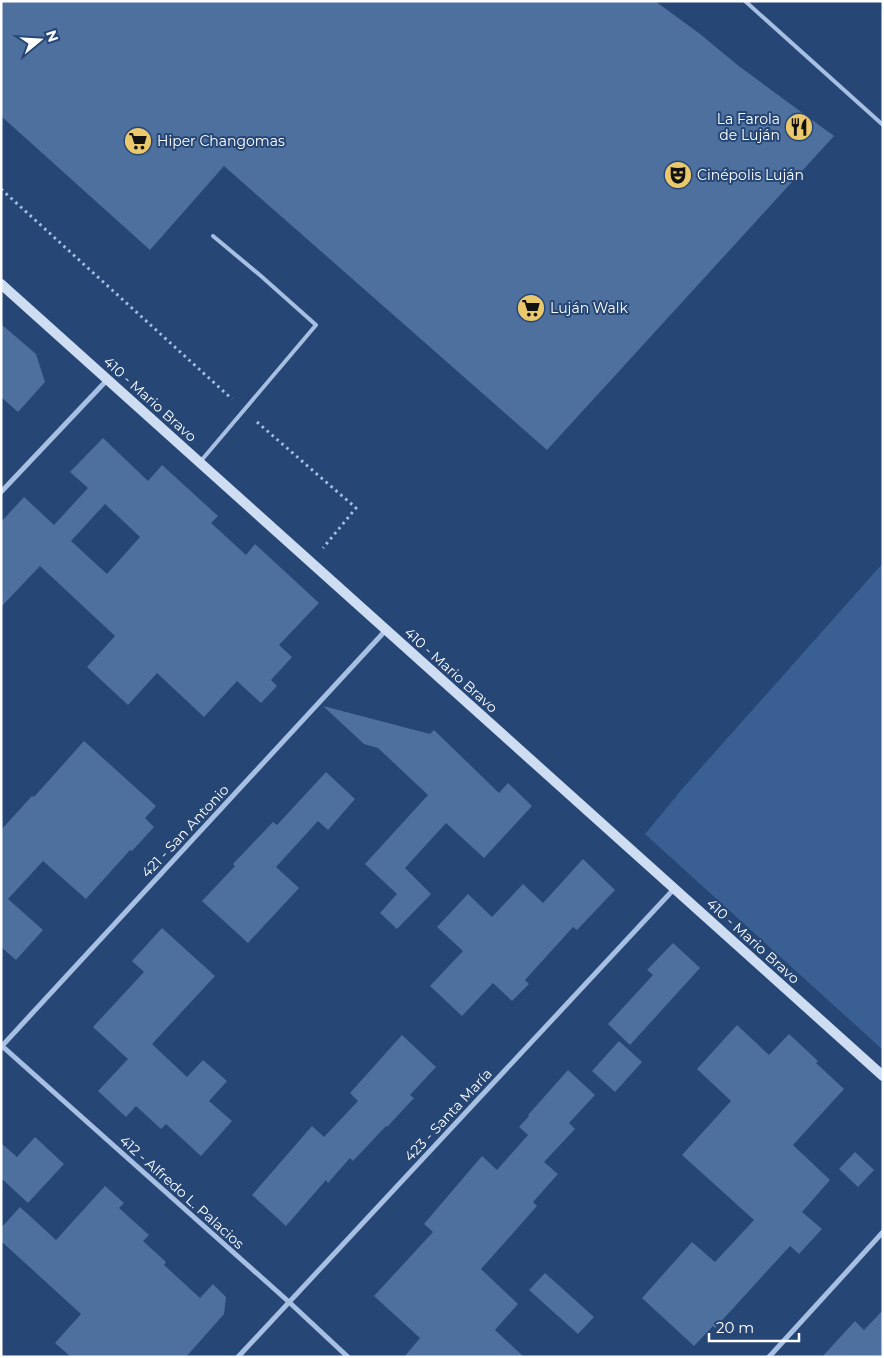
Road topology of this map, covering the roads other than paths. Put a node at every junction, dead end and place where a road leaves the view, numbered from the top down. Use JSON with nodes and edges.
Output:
{"nodes":[{"id":1,"x":744,"y":1,"type":"edge"},
{"id":2,"x":883,"y":125,"type":"edge"},
{"id":3,"x":213,"y":236,"type":"dead end"},
{"id":4,"x":1,"y":284,"type":"edge"},
{"id":5,"x":107,"y":380,"type":"junction"},
{"id":6,"x":200,"y":462,"type":"junction"},
{"id":7,"x":1,"y":492,"type":"edge"},
{"id":8,"x":386,"y":630,"type":"junction"},
{"id":9,"x":674,"y":888,"type":"junction"},
{"id":10,"x":2,"y":1046,"type":"edge"},
{"id":11,"x":883,"y":1076,"type":"edge"},
{"id":12,"x":883,"y":1232,"type":"edge"},
{"id":13,"x":289,"y":1302,"type":"junction"},
{"id":14,"x":238,"y":1357,"type":"edge"},
{"id":15,"x":348,"y":1357,"type":"edge"},
{"id":16,"x":770,"y":1357,"type":"edge"}],
"edges":[{"from":1,"to":2,"type":"lane"},
{"from":3,"to":6,"type":"lane"},
{"from":4,"to":5,"type":"street","name":"410 - Mario Bravo"},
{"from":5,"to":6,"type":"street","name":"410 - Mario Bravo"},
{"from":5,"to":7,"type":"street"},
{"from":6,"to":8,"type":"street","name":"410 - Mario Bravo"},
{"from":8,"to":9,"type":"street","name":"410 - Mario Bravo"},
{"from":8,"to":10,"type":"street","name":"421 - San Antonio"},
{"from":9,"to":11,"type":"street","name":"410 - Mario Bravo"},
{"from":9,"to":13,"type":"street","name":"423 - Santa María"},
{"from":10,"to":13,"type":"street","name":"412 - Alfredo L. Palacios"},
{"from":12,"to":16,"type":"street"},
{"from":13,"to":14,"type":"street","name":"423 - Santa María"},
{"from":13,"to":15,"type":"street","name":"412 - Alfredo L. Palacios"}]}
